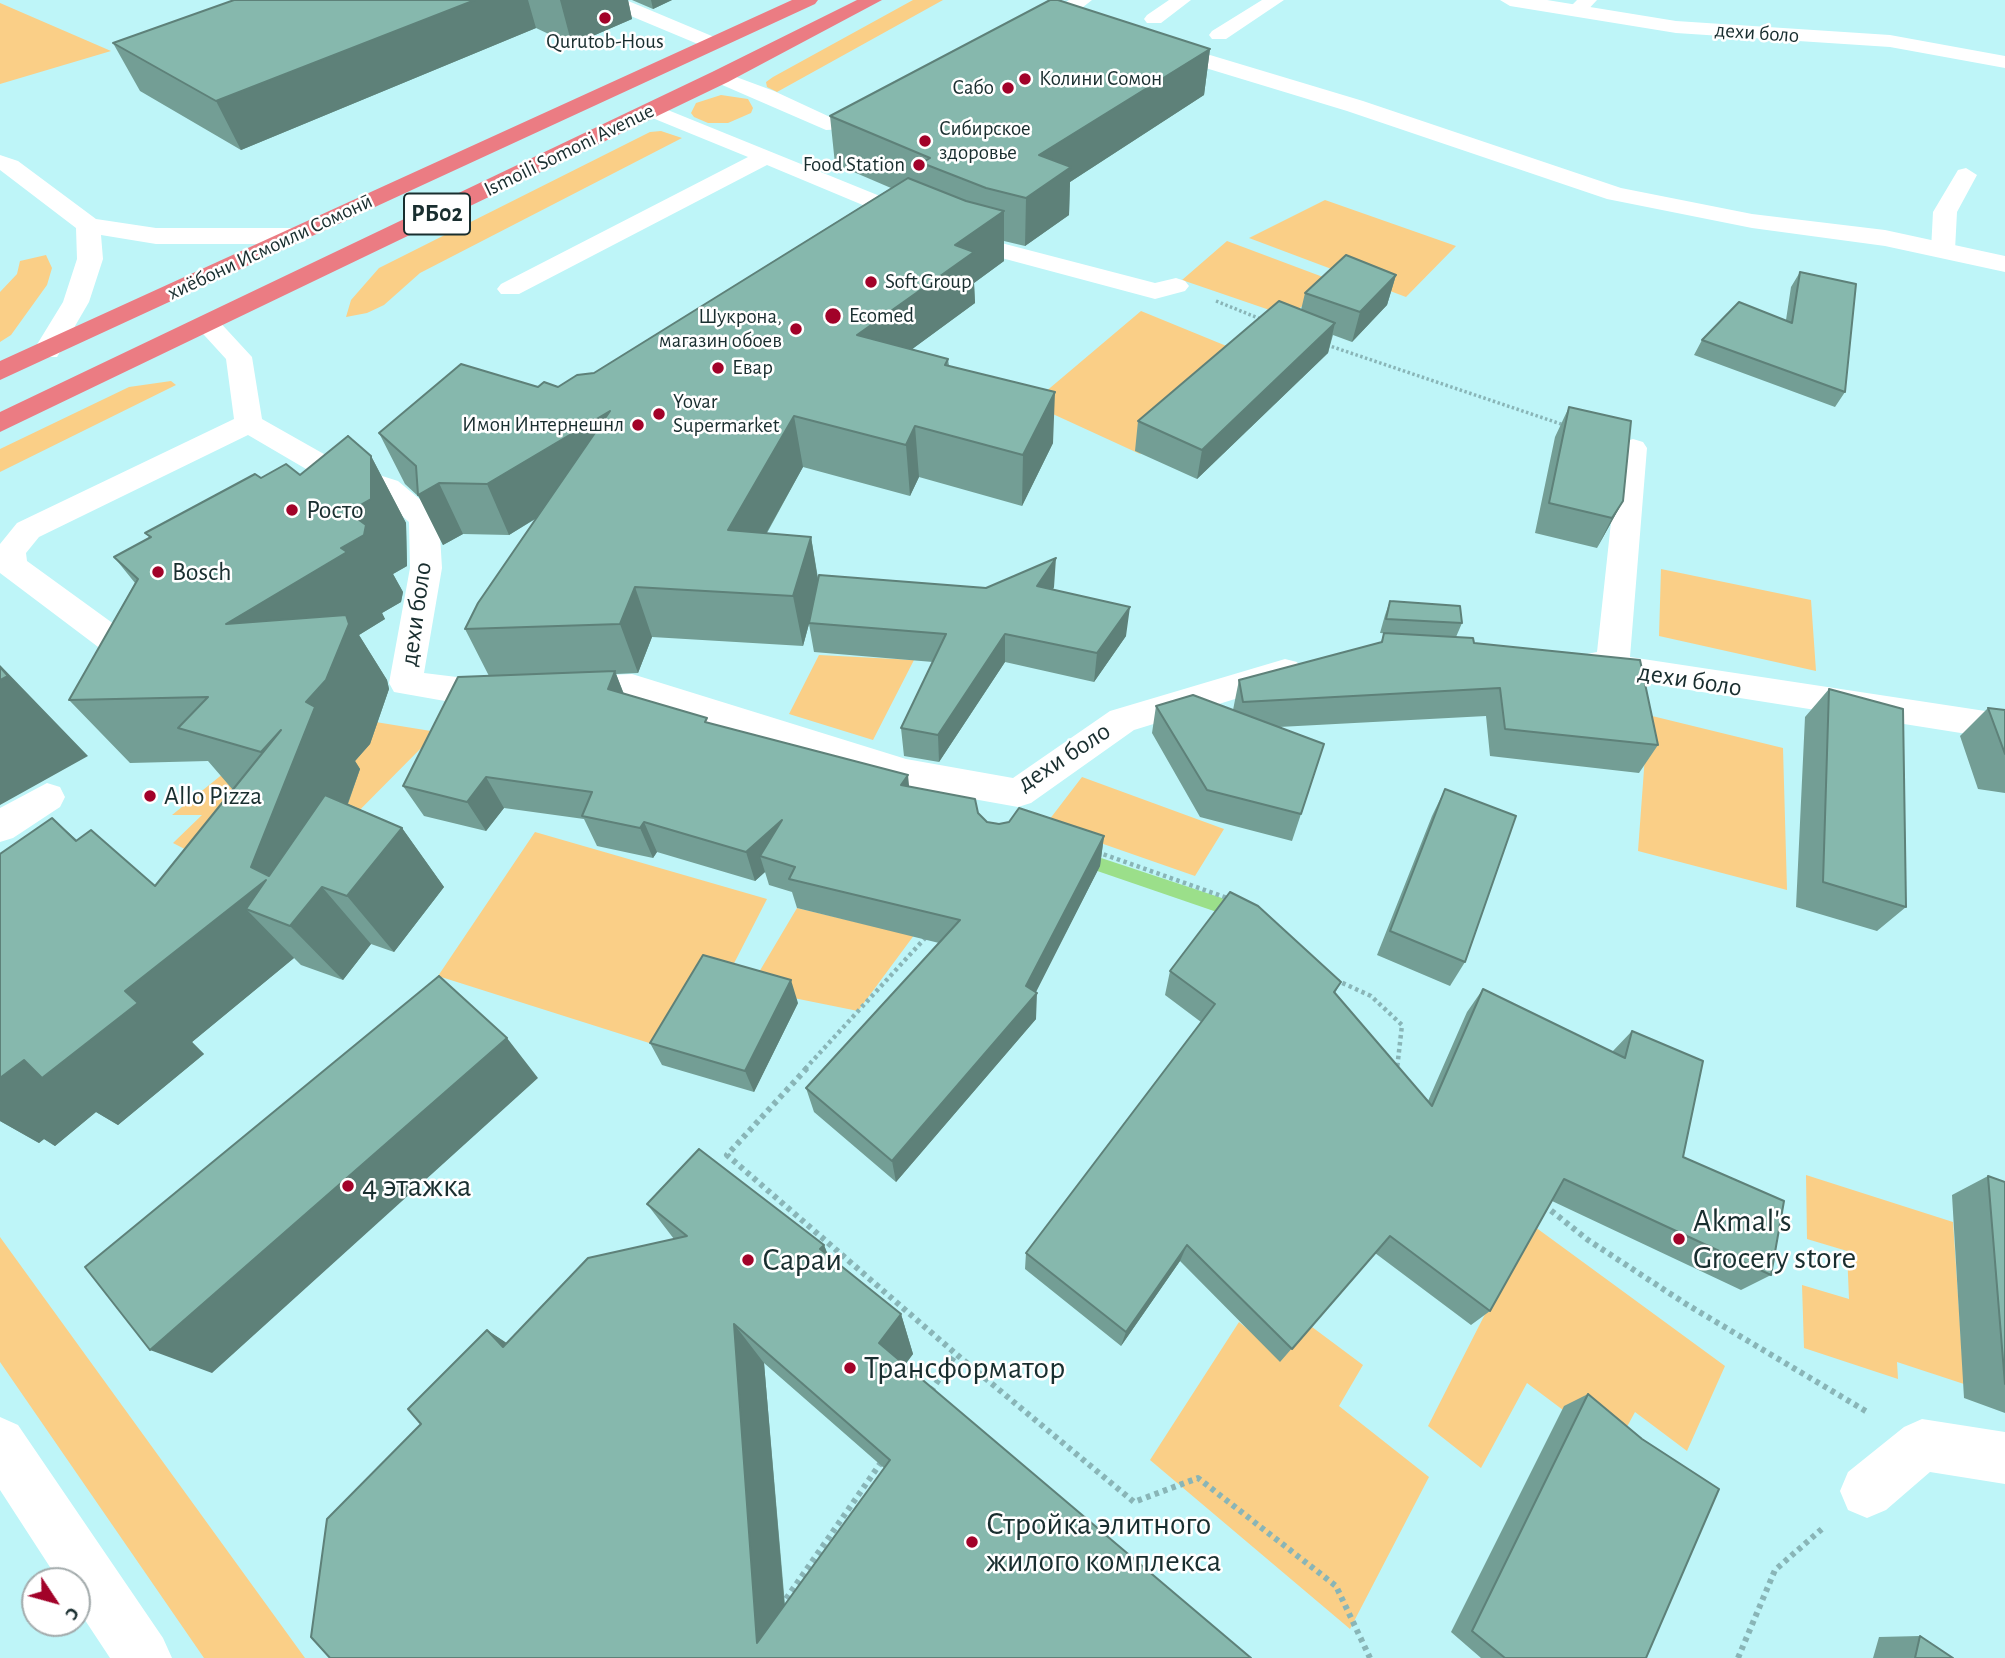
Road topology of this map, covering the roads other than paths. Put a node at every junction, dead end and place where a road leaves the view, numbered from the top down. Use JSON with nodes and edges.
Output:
{"nodes":[{"id":1,"x":609,"y":0,"type":"edge"},
{"id":2,"x":808,"y":0,"type":"edge"},
{"id":3,"x":872,"y":0,"type":"edge"},
{"id":4,"x":1082,"y":0,"type":"edge"},
{"id":5,"x":1182,"y":0,"type":"edge"},
{"id":6,"x":1275,"y":0,"type":"edge"},
{"id":7,"x":1510,"y":0,"type":"edge"},
{"id":8,"x":1580,"y":4,"type":"edge"},
{"id":9,"x":1694,"y":9,"type":"dead end"},
{"id":10,"x":1154,"y":19,"type":"dead end"},
{"id":11,"x":1676,"y":27,"type":"junction"},
{"id":12,"x":1035,"y":32,"type":"junction"},
{"id":13,"x":1219,"y":35,"type":"dead end"},
{"id":14,"x":1073,"y":38,"type":"edge"},
{"id":15,"x":712,"y":43,"type":"junction"},
{"id":16,"x":1011,"y":44,"type":"edge"},
{"id":17,"x":1138,"y":49,"type":"edge"},
{"id":18,"x":2005,"y":62,"type":"edge"},
{"id":19,"x":720,"y":77,"type":"junction"},
{"id":20,"x":891,"y":105,"type":"edge"},
{"id":21,"x":653,"y":110,"type":"junction"},
{"id":22,"x":764,"y":158,"type":"junction"},
{"id":23,"x":0,"y":162,"type":"edge"},
{"id":24,"x":1966,"y":175,"type":"dead end"},
{"id":25,"x":907,"y":217,"type":"junction"},
{"id":26,"x":89,"y":225,"type":"junction"},
{"id":27,"x":884,"y":232,"type":"edge"},
{"id":28,"x":296,"y":236,"type":"junction"},
{"id":29,"x":1943,"y":250,"type":"junction"},
{"id":30,"x":2005,"y":264,"type":"edge"},
{"id":31,"x":1176,"y":286,"type":"road end"},
{"id":32,"x":510,"y":289,"type":"dead end"},
{"id":33,"x":207,"y":324,"type":"junction"},
{"id":34,"x":47,"y":351,"type":"junction"},
{"id":35,"x":0,"y":372,"type":"edge"},
{"id":36,"x":249,"y":423,"type":"junction"},
{"id":37,"x":0,"y":424,"type":"edge"},
{"id":38,"x":1633,"y":448,"type":"edge"},
{"id":39,"x":1566,"y":659,"type":"edge"},
{"id":40,"x":1314,"y":662,"type":"edge"},
{"id":41,"x":1613,"y":667,"type":"junction"},
{"id":42,"x":156,"y":672,"type":"edge"},
{"id":43,"x":2005,"y":727,"type":"edge"},
{"id":44,"x":47,"y":797,"type":"dead end"},
{"id":45,"x":0,"y":827,"type":"edge"},
{"id":46,"x":0,"y":1443,"type":"edge"},
{"id":47,"x":2005,"y":1458,"type":"edge"},
{"id":48,"x":1867,"y":1491,"type":"road end"},
{"id":49,"x":143,"y":1658,"type":"edge"}],
"edges":[{"from":1,"to":15,"type":"street"},
{"from":2,"to":15,"type":"highway","name":"хиёбони Исмоили Сомонӣ","number":"РБ02"},
{"from":3,"to":19,"type":"highway","name":"Ismoili Somoni Avenue","number":"РБ02"},
{"from":4,"to":12,"type":"street"},
{"from":5,"to":10,"type":"lane"},
{"from":6,"to":13,"type":"lane"},
{"from":7,"to":8,"type":"street","name":"дехи боло"},
{"from":8,"to":11,"type":"street","name":"дехи боло"},
{"from":9,"to":11,"type":"street"},
{"from":11,"to":18,"type":"street","name":"дехи боло"},
{"from":12,"to":14,"type":"street"},
{"from":12,"to":16,"type":"lane"},
{"from":15,"to":28,"type":"highway","name":"хиёбони Исмоили Сомонӣ","number":"РБ02"},
{"from":17,"to":29,"type":"street"},
{"from":19,"to":20,"type":"lane"},
{"from":19,"to":21,"type":"highway","name":"Ismoili Somoni Avenue","number":"РБ02"},
{"from":21,"to":22,"type":"lane"},
{"from":21,"to":33,"type":"highway","name":"Ismoili Somoni Avenue","number":"РБ02"},
{"from":22,"to":25,"type":"lane"},
{"from":22,"to":32,"type":"lane"},
{"from":23,"to":26,"type":"street"},
{"from":24,"to":29,"type":"lane"},
{"from":25,"to":27,"type":"lane"},
{"from":25,"to":31,"type":"lane"},
{"from":26,"to":28,"type":"street"},
{"from":26,"to":34,"type":"street"},
{"from":28,"to":34,"type":"highway","name":"хиёбони Исмоили Сомонӣ","number":"РБ02"},
{"from":29,"to":30,"type":"street"},
{"from":33,"to":36,"type":"lane"},
{"from":33,"to":37,"type":"highway","name":"Ismoili Somoni Avenue","number":"РБ02"},
{"from":34,"to":35,"type":"highway","name":"хиёбони Исмоили Сомонӣ","number":"РБ02"},
{"from":36,"to":40,"type":"lane","name":"дехи боло"},
{"from":36,"to":42,"type":"lane"},
{"from":38,"to":41,"type":"lane"},
{"from":39,"to":41,"type":"lane","name":"дехи боло"},
{"from":41,"to":43,"type":"lane","name":"дехи боло"},
{"from":44,"to":45,"type":"lane"},
{"from":46,"to":49,"type":"street"},
{"from":47,"to":48,"type":"street"}]}
